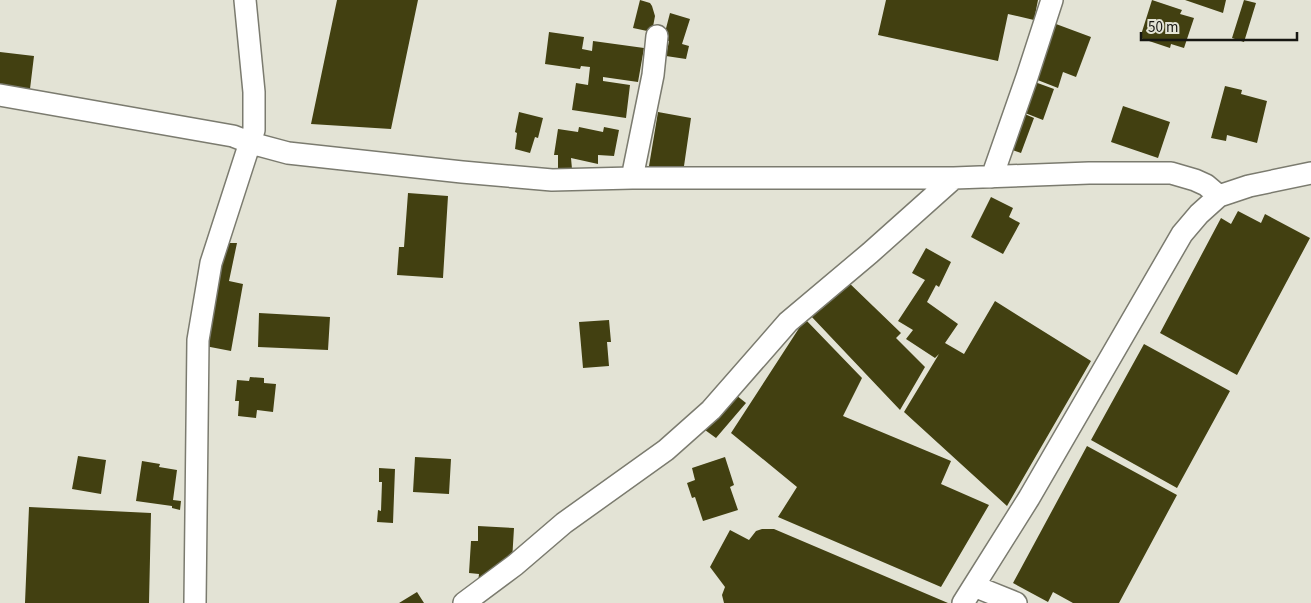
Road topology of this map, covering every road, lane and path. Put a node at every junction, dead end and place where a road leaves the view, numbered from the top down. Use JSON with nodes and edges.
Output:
{"nodes":[{"id":1,"x":245,"y":0,"type":"edge"},
{"id":2,"x":1052,"y":0,"type":"edge"},
{"id":3,"x":657,"y":36,"type":"dead end"},
{"id":4,"x":0,"y":95,"type":"edge"},
{"id":5,"x":251,"y":144,"type":"junction"},
{"id":6,"x":1311,"y":173,"type":"edge"},
{"id":7,"x":992,"y":177,"type":"junction"},
{"id":8,"x":632,"y":178,"type":"junction"},
{"id":9,"x":954,"y":178,"type":"junction"},
{"id":10,"x":1220,"y":196,"type":"junction"},
{"id":11,"x":968,"y":595,"type":"edge"},
{"id":12,"x":195,"y":603,"type":"edge"},
{"id":13,"x":464,"y":603,"type":"edge"},
{"id":14,"x":1016,"y":603,"type":"edge"}],
"edges":[{"from":1,"to":5,"type":"street"},
{"from":2,"to":7,"type":"street"},
{"from":3,"to":8,"type":"street"},
{"from":4,"to":5,"type":"street"},
{"from":5,"to":8,"type":"street"},
{"from":5,"to":12,"type":"street"},
{"from":6,"to":10,"type":"street"},
{"from":7,"to":9,"type":"street"},
{"from":7,"to":10,"type":"street"},
{"from":8,"to":9,"type":"street"},
{"from":9,"to":13,"type":"street"},
{"from":10,"to":11,"type":"street"},
{"from":11,"to":14,"type":"street"}]}
